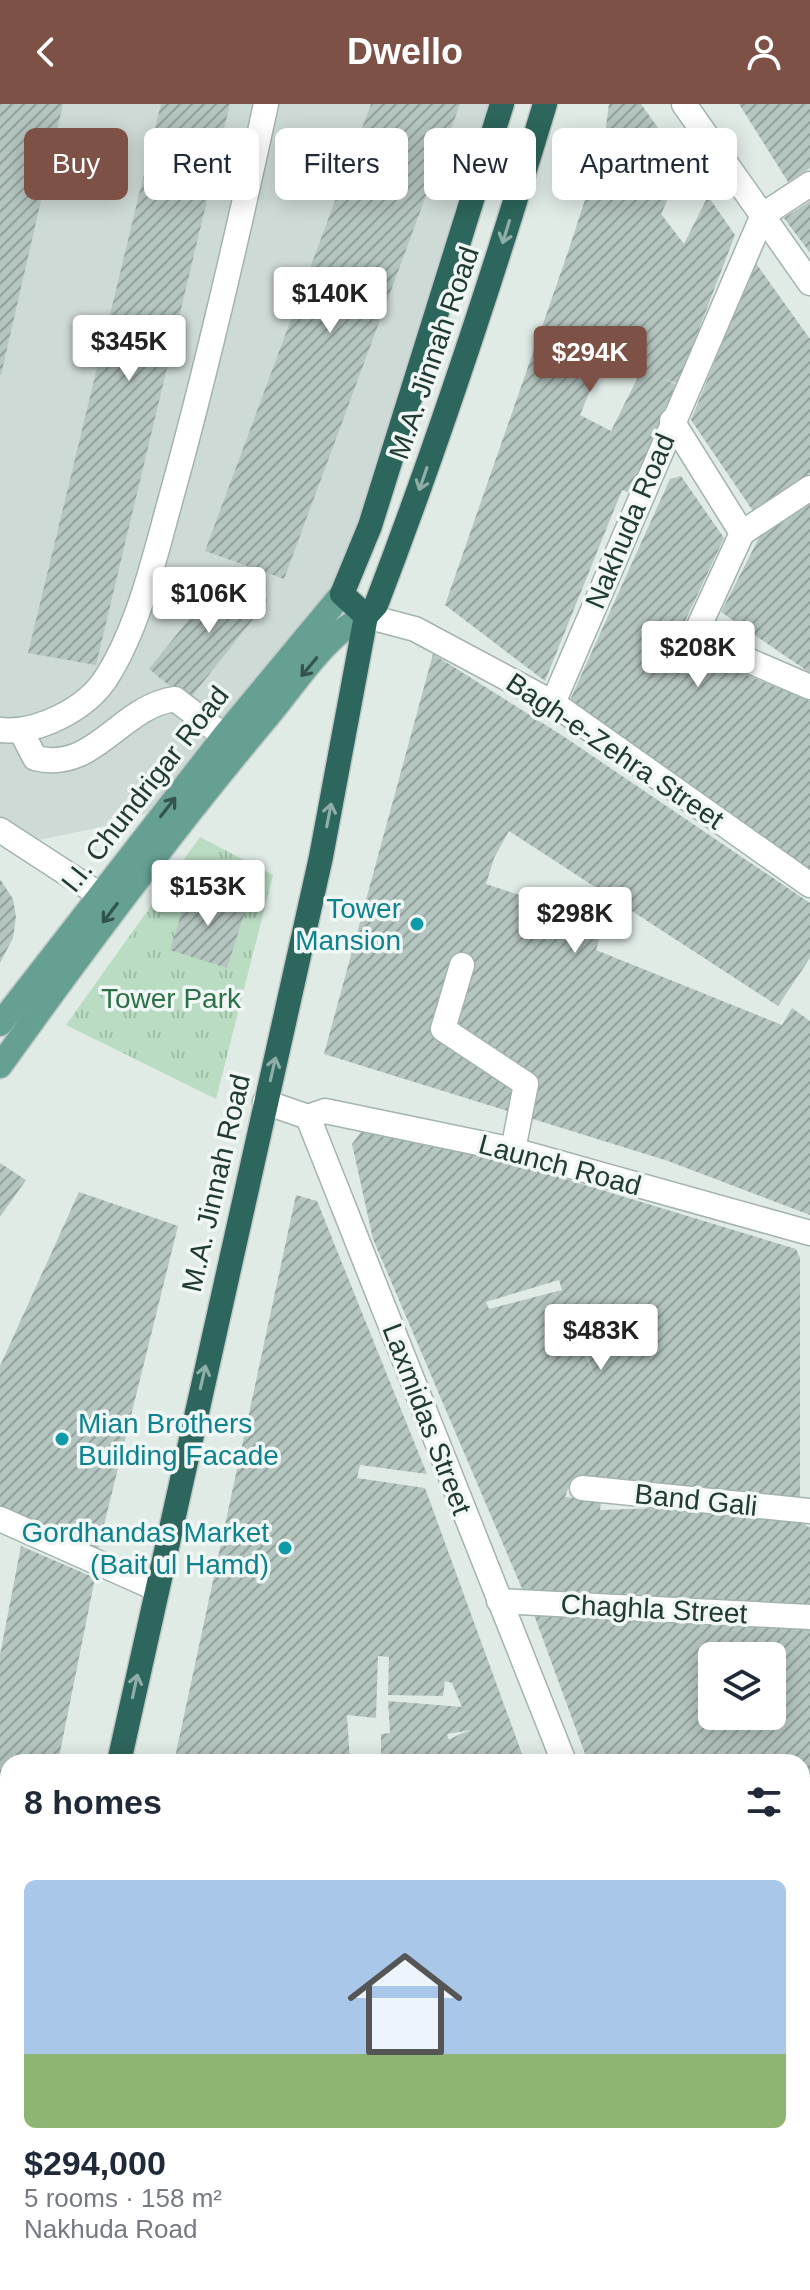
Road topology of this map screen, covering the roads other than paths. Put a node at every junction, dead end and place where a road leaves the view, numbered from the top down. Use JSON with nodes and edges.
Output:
{"nodes":[{"id":1,"x":266,"y":104,"type":"edge"},
{"id":2,"x":502,"y":104,"type":"edge"},
{"id":3,"x":545,"y":104,"type":"edge"},
{"id":4,"x":684,"y":104,"type":"edge"},
{"id":5,"x":810,"y":184,"type":"edge"},
{"id":6,"x":763,"y":215,"type":"junction"},
{"id":7,"x":810,"y":283,"type":"edge"},
{"id":8,"x":672,"y":421,"type":"junction"},
{"id":9,"x":810,"y":488,"type":"edge"},
{"id":10,"x":742,"y":533,"type":"junction"},
{"id":11,"x":342,"y":594,"type":"junction"},
{"id":12,"x":366,"y":616,"type":"junction"},
{"id":13,"x":810,"y":687,"type":"edge"},
{"id":14,"x":553,"y":703,"type":"junction"},
{"id":15,"x":11,"y":732,"type":"edge"},
{"id":16,"x":224,"y":736,"type":"junction"},
{"id":17,"x":0,"y":830,"type":"edge"},
{"id":18,"x":810,"y":885,"type":"edge"},
{"id":19,"x":100,"y":895,"type":"junction"},
{"id":20,"x":462,"y":965,"type":"dead end"},
{"id":21,"x":0,"y":1024,"type":"edge"},
{"id":22,"x":0,"y":1066,"type":"edge"},
{"id":23,"x":265,"y":1102,"type":"junction"},
{"id":24,"x":308,"y":1117,"type":"junction"},
{"id":25,"x":513,"y":1150,"type":"junction"},
{"id":26,"x":810,"y":1233,"type":"edge"},
{"id":27,"x":582,"y":1488,"type":"dead end"},
{"id":28,"x":810,"y":1511,"type":"edge"},
{"id":29,"x":0,"y":1519,"type":"edge"},
{"id":30,"x":155,"y":1588,"type":"junction"},
{"id":31,"x":499,"y":1601,"type":"junction"},
{"id":32,"x":810,"y":1617,"type":"edge"},
{"id":33,"x":121,"y":1754,"type":"edge"},
{"id":34,"x":561,"y":1754,"type":"edge"}],
"edges":[{"from":1,"to":15,"type":"street"},
{"from":2,"to":11,"type":"highway","name":"M.A. Jinnah Road"},
{"from":3,"to":12,"type":"highway","name":"M.A. Jinnah Road","one_way":true},
{"from":4,"to":6,"type":"street"},
{"from":5,"to":6,"type":"street"},
{"from":6,"to":7,"type":"street"},
{"from":6,"to":8,"type":"street","name":"Nakhuda Road"},
{"from":8,"to":10,"type":"street"},
{"from":8,"to":14,"type":"street","name":"Nakhuda Road"},
{"from":9,"to":10,"type":"street"},
{"from":10,"to":13,"type":"street"},
{"from":11,"to":12,"type":"highway"},
{"from":11,"to":16,"type":"main road","name":"I.I. Chundrigar Road"},
{"from":12,"to":14,"type":"street","name":"Bagh-e-Zehra Street"},
{"from":12,"to":22,"type":"main road","name":"I.I. Chundrigar Road","one_way":true},
{"from":23,"to":12,"type":"highway","name":"M.A. Jinnah Road","one_way":true},
{"from":14,"to":18,"type":"street","name":"Bagh-e-Zehra Street"},
{"from":15,"to":16,"type":"street"},
{"from":19,"to":16,"type":"main road","name":"I.I. Chundrigar Road","one_way":true},
{"from":17,"to":19,"type":"street"},
{"from":19,"to":21,"type":"main road","name":"I.I. Chundrigar Road"},
{"from":20,"to":25,"type":"street"},
{"from":23,"to":24,"type":"street"},
{"from":30,"to":23,"type":"highway","name":"M.A. Jinnah Road","one_way":true},
{"from":24,"to":25,"type":"street","name":"Launch Road"},
{"from":24,"to":31,"type":"street","name":"Laxmidas Street"},
{"from":25,"to":26,"type":"street","name":"Launch Road"},
{"from":27,"to":28,"type":"street","name":"Band Gali"},
{"from":29,"to":30,"type":"street"},
{"from":33,"to":30,"type":"highway","name":"M.A. Jinnah Road","one_way":true},
{"from":31,"to":32,"type":"street","name":"Chaghla Street"},
{"from":31,"to":34,"type":"street","name":"Laxmidas Street"}]}
